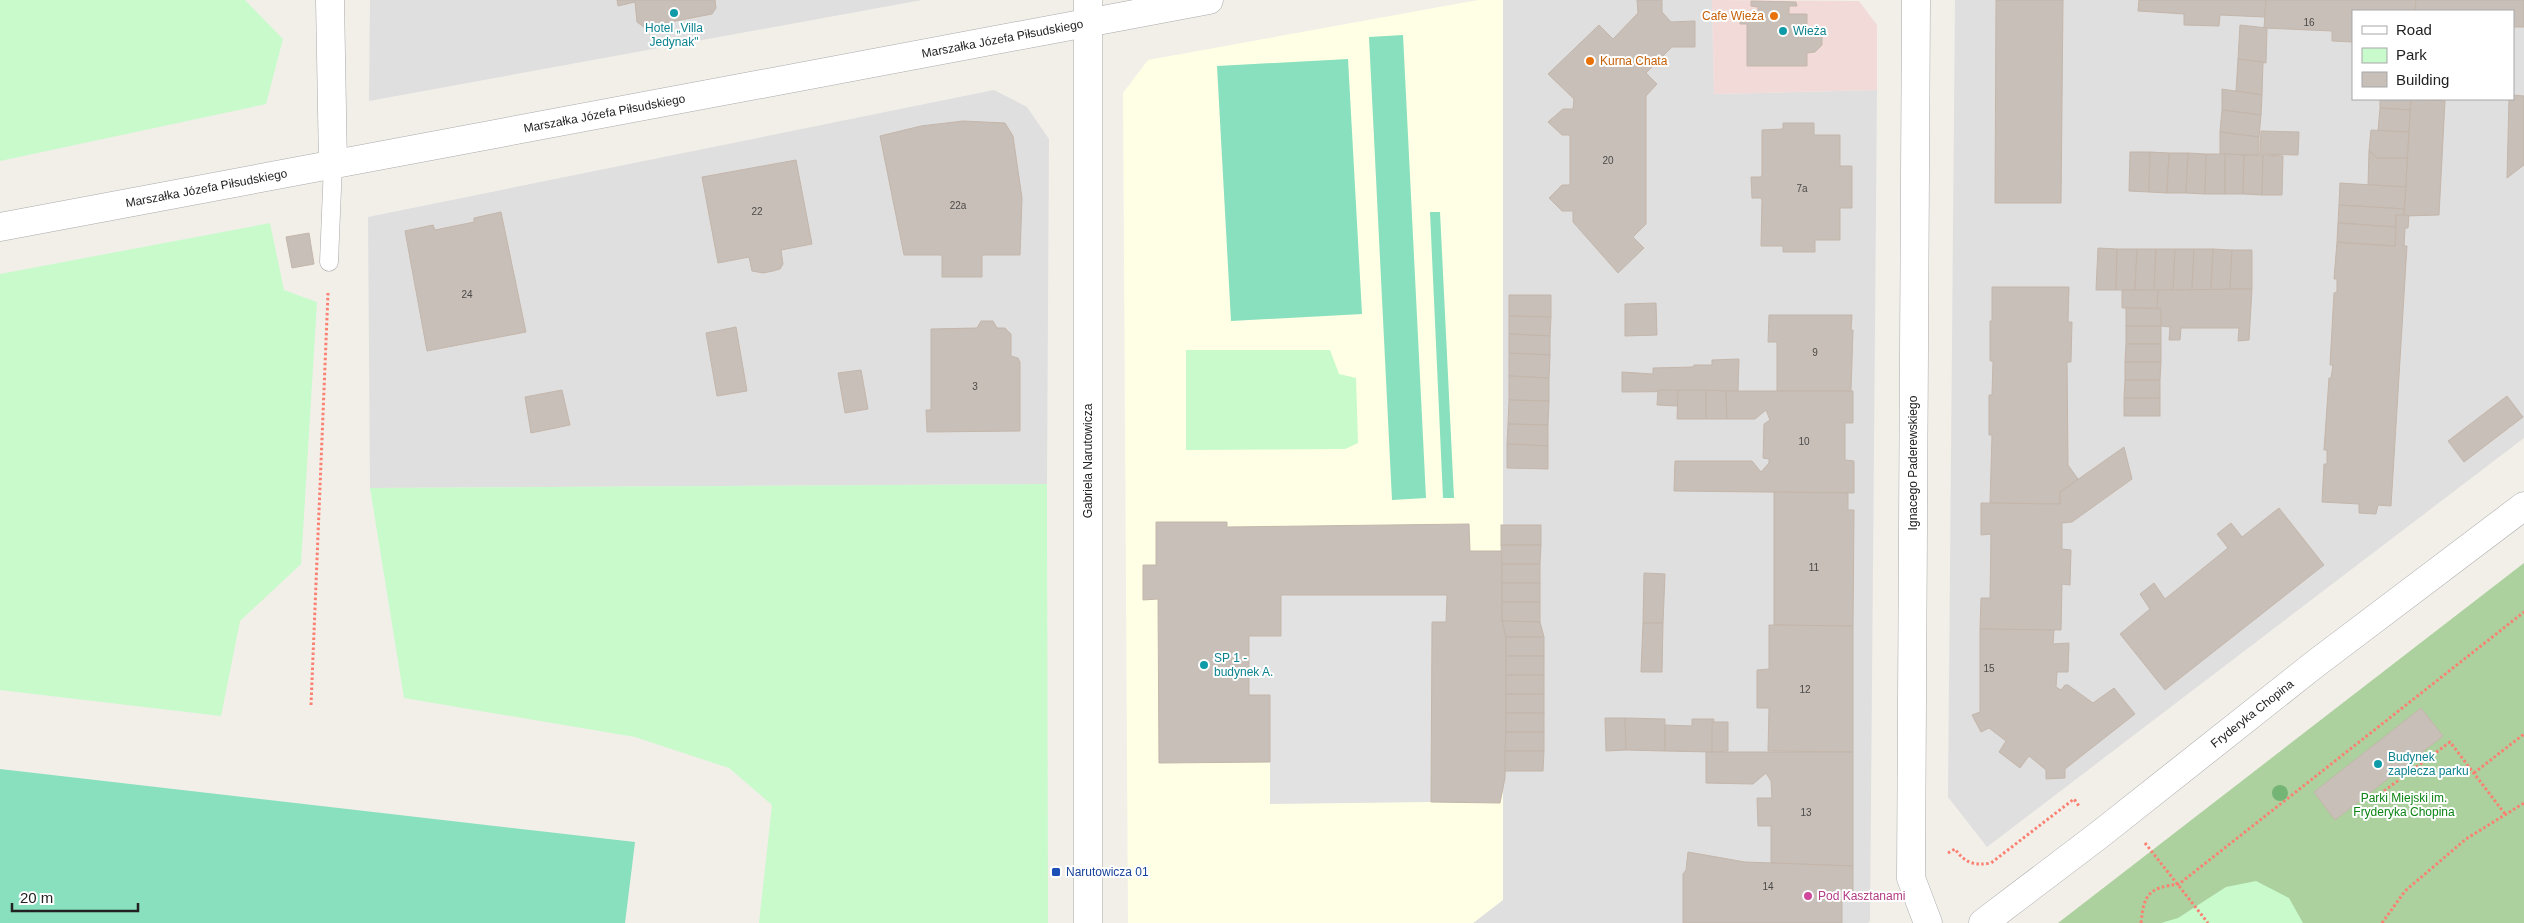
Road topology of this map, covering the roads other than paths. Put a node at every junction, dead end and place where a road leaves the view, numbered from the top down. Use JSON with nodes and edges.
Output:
{"nodes":[{"id":1,"x":330,"y":0,"type":"edge"},
{"id":2,"x":1209,"y":0,"type":"edge"},
{"id":3,"x":1916,"y":0,"type":"edge"},
{"id":4,"x":1088,"y":11,"type":"edge"},
{"id":5,"x":333,"y":164,"type":"junction"},
{"id":6,"x":0,"y":227,"type":"edge"},
{"id":7,"x":329,"y":262,"type":"road end"},
{"id":8,"x":2524,"y":506,"type":"edge"},
{"id":9,"x":1088,"y":923,"type":"edge"},
{"id":10,"x":1928,"y":923,"type":"edge"},
{"id":11,"x":1984,"y":923,"type":"edge"}],
"edges":[{"from":1,"to":5,"type":"street"},
{"from":2,"to":4,"type":"street","name":"Marszałka Józefa Piłsudskiego"},
{"from":3,"to":10,"type":"street","name":"Ignacego Paderewskiego"},
{"from":4,"to":5,"type":"street","name":"Marszałka Józefa Piłsudskiego"},
{"from":4,"to":9,"type":"street","name":"Gabriela Narutowicza"},
{"from":5,"to":6,"type":"street","name":"Marszałka Józefa Piłsudskiego"},
{"from":5,"to":7,"type":"lane"},
{"from":8,"to":11,"type":"street","name":"Fryderyka Chopina"}]}
